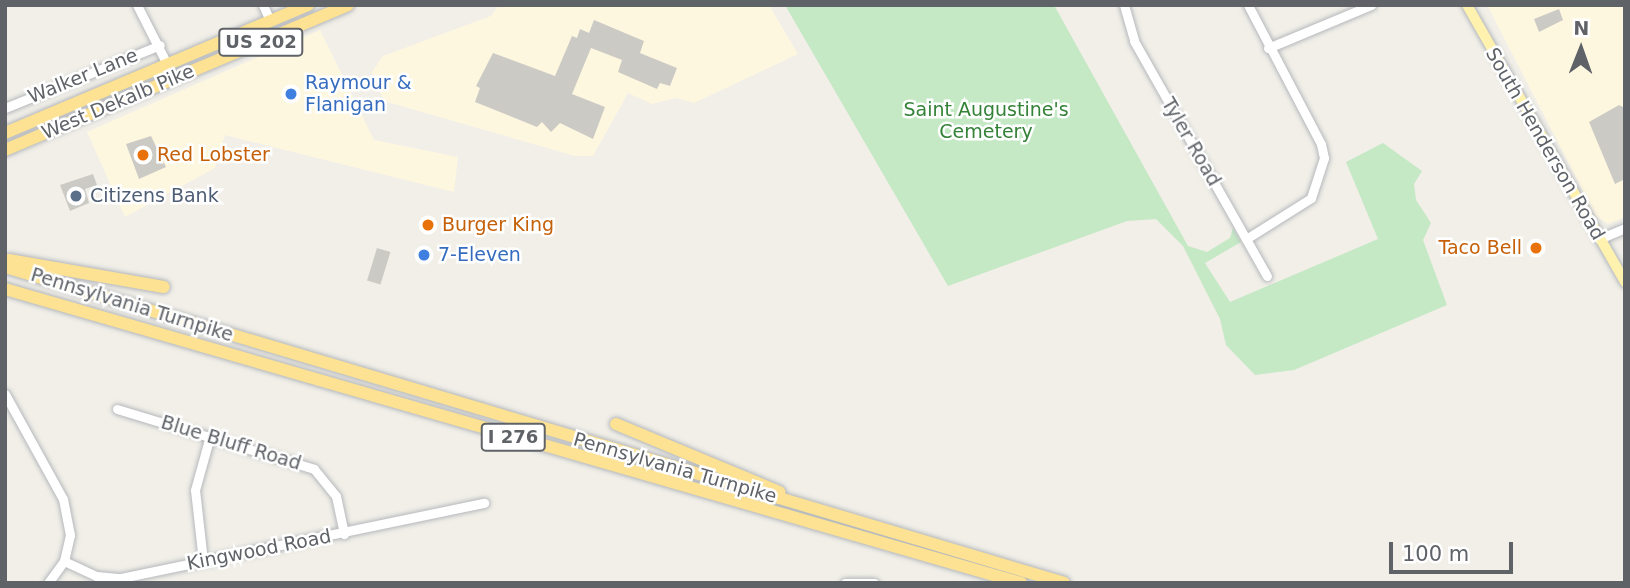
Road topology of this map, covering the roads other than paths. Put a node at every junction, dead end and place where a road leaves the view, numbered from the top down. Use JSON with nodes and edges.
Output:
{"nodes":[{"id":1,"x":137,"y":5,"type":"edge"},
{"id":2,"x":263,"y":5,"type":"edge"},
{"id":3,"x":308,"y":5,"type":"edge"},
{"id":4,"x":348,"y":5,"type":"edge"},
{"id":5,"x":1124,"y":5,"type":"edge"},
{"id":6,"x":1248,"y":5,"type":"edge"},
{"id":7,"x":1371,"y":5,"type":"edge"},
{"id":8,"x":1467,"y":5,"type":"edge"},
{"id":9,"x":270,"y":22,"type":"junction"},
{"id":10,"x":160,"y":45,"type":"junction"},
{"id":11,"x":1268,"y":48,"type":"junction"},
{"id":12,"x":168,"y":63,"type":"junction"},
{"id":13,"x":174,"y":78,"type":"junction"},
{"id":14,"x":5,"y":108,"type":"edge"},
{"id":15,"x":5,"y":133,"type":"edge"},
{"id":16,"x":5,"y":150,"type":"edge"},
{"id":17,"x":1625,"y":228,"type":"edge"},
{"id":18,"x":1246,"y":239,"type":"junction"},
{"id":19,"x":1599,"y":239,"type":"junction"},
{"id":20,"x":5,"y":260,"type":"edge"},
{"id":21,"x":5,"y":267,"type":"edge"},
{"id":22,"x":1267,"y":276,"type":"dead end"},
{"id":23,"x":1625,"y":282,"type":"edge"},
{"id":24,"x":164,"y":287,"type":"dead end"},
{"id":25,"x":5,"y":289,"type":"edge"},
{"id":26,"x":5,"y":394,"type":"edge"},
{"id":27,"x":117,"y":409,"type":"dead end"},
{"id":28,"x":615,"y":424,"type":"dead end"},
{"id":29,"x":210,"y":436,"type":"junction"},
{"id":30,"x":484,"y":503,"type":"dead end"},
{"id":31,"x":838,"y":516,"type":"junction"},
{"id":32,"x":344,"y":534,"type":"junction"},
{"id":33,"x":64,"y":561,"type":"junction"},
{"id":34,"x":203,"y":561,"type":"junction"},
{"id":35,"x":48,"y":583,"type":"edge"},
{"id":36,"x":845,"y":583,"type":"edge"},
{"id":37,"x":874,"y":583,"type":"edge"},
{"id":38,"x":1021,"y":583,"type":"edge"},
{"id":39,"x":1064,"y":583,"type":"edge"}],
"edges":[{"from":1,"to":10,"type":"street"},
{"from":2,"to":9,"type":"street"},
{"from":3,"to":9,"type":"highway","name":"West Dekalb Pike","number":"US 202"},
{"from":4,"to":13,"type":"highway","name":"West Dekalb Pike","number":"US 202"},
{"from":5,"to":18,"type":"street","name":"Tyler Road"},
{"from":6,"to":11,"type":"street"},
{"from":7,"to":11,"type":"street"},
{"from":8,"to":19,"type":"main road","name":"South Henderson Road"},
{"from":9,"to":12,"type":"highway","name":"West Dekalb Pike","number":"US 202"},
{"from":10,"to":12,"type":"street"},
{"from":10,"to":14,"type":"street","name":"Walker Lane"},
{"from":11,"to":18,"type":"street"},
{"from":12,"to":13,"type":"street"},
{"from":12,"to":15,"type":"highway","name":"West Dekalb Pike","number":"US 202"},
{"from":13,"to":16,"type":"highway","name":"West Dekalb Pike","number":"US 202"},
{"from":17,"to":19,"type":"street"},
{"from":18,"to":22,"type":"street","name":"Tyler Road"},
{"from":19,"to":23,"type":"main road","name":"South Henderson Road"},
{"from":20,"to":24,"type":"highway"},
{"from":21,"to":31,"type":"highway","name":"Pennsylvania Turnpike","number":"I 276"},
{"from":25,"to":38,"type":"highway","name":"Pennsylvania Turnpike","number":"I 276"},
{"from":26,"to":33,"type":"street"},
{"from":27,"to":29,"type":"street","name":"Blue Bluff Road"},
{"from":28,"to":31,"type":"highway"},
{"from":29,"to":32,"type":"street","name":"Blue Bluff Road"},
{"from":29,"to":34,"type":"street"},
{"from":30,"to":32,"type":"street","name":"Kingwood Road"},
{"from":31,"to":39,"type":"highway","name":"Pennsylvania Turnpike","number":"I 276"},
{"from":32,"to":34,"type":"street","name":"Kingwood Road"},
{"from":33,"to":34,"type":"street","name":"Kingwood Road"},
{"from":33,"to":35,"type":"street"},
{"from":36,"to":37,"type":"street"}]}
